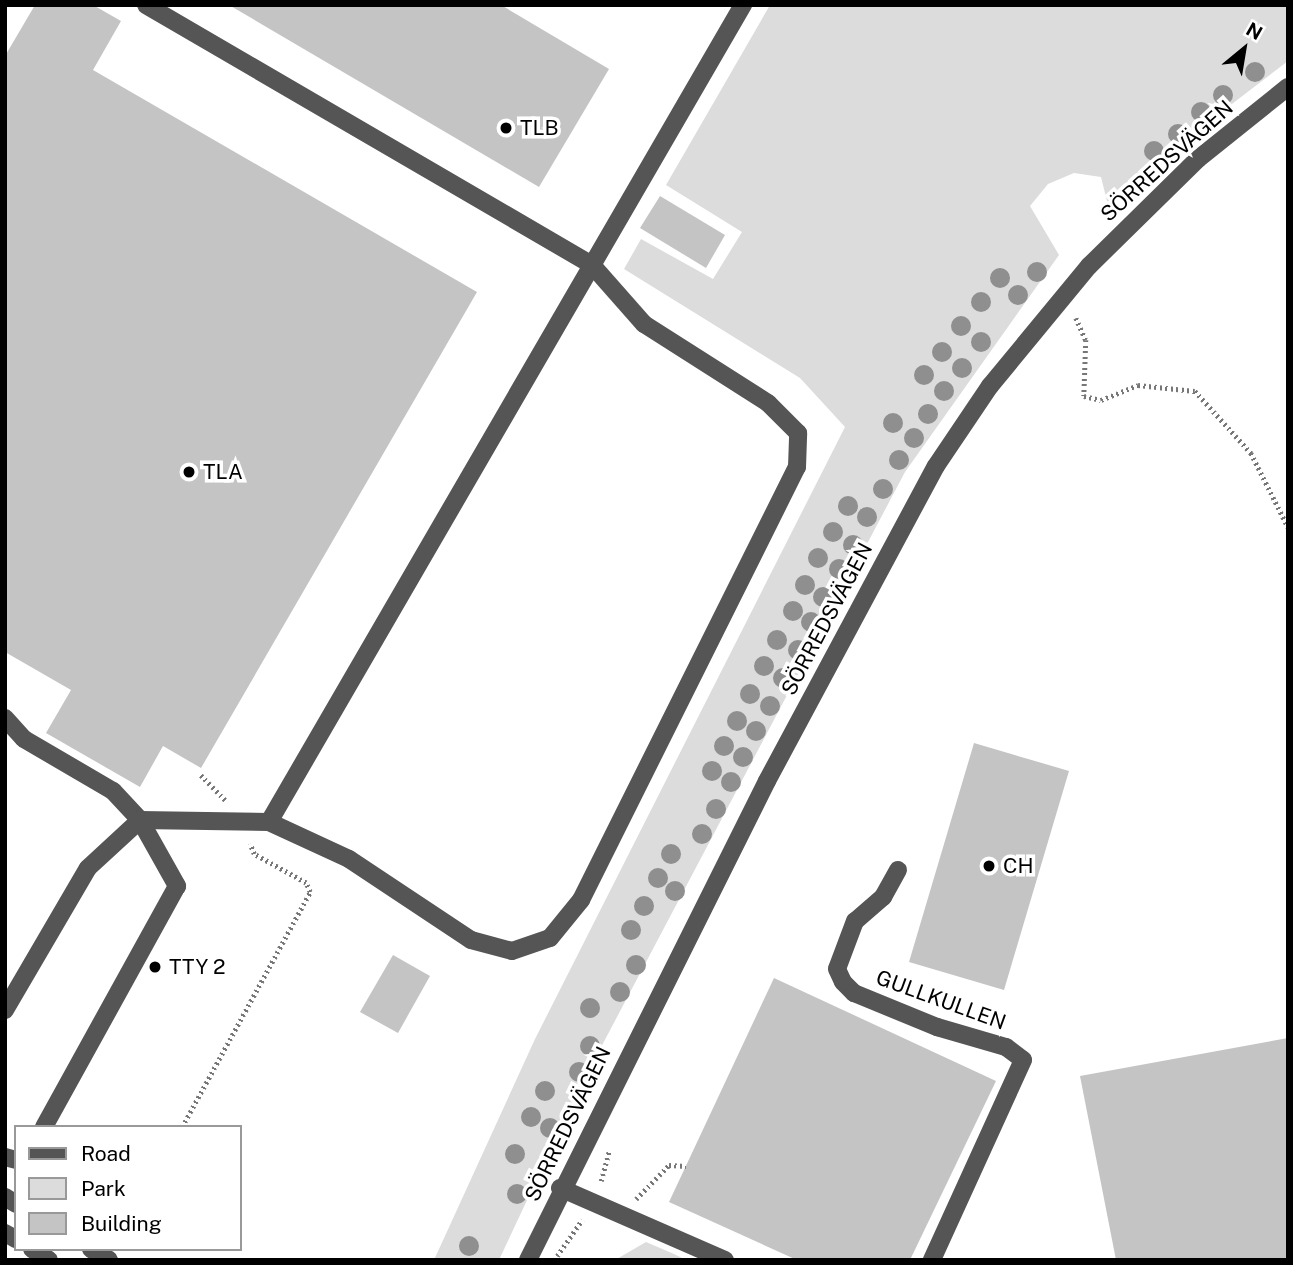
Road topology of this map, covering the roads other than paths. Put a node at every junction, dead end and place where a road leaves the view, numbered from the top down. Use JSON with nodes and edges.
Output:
{"nodes":[{"id":1,"x":146,"y":5,"type":"edge"},
{"id":2,"x":743,"y":5,"type":"edge"},
{"id":3,"x":1288,"y":87,"type":"edge"},
{"id":4,"x":592,"y":265,"type":"junction"},
{"id":5,"x":5,"y":718,"type":"edge"},
{"id":6,"x":140,"y":820,"type":"junction"},
{"id":7,"x":269,"y":822,"type":"junction"},
{"id":8,"x":898,"y":870,"type":"dead end"},
{"id":9,"x":5,"y":1010,"type":"edge"},
{"id":10,"x":45,"y":1125,"type":"edge"},
{"id":11,"x":561,"y":1188,"type":"junction"},
{"id":12,"x":528,"y":1260,"type":"edge"},
{"id":13,"x":725,"y":1260,"type":"edge"},
{"id":14,"x":932,"y":1260,"type":"edge"}],
"edges":[{"from":1,"to":4,"type":"street"},
{"from":2,"to":4,"type":"street"},
{"from":3,"to":11,"type":"street","name":"SÖRREDSVÄGEN"},
{"from":4,"to":7,"type":"street"},
{"from":4,"to":7,"type":"street"},
{"from":5,"to":6,"type":"street"},
{"from":6,"to":7,"type":"street"},
{"from":6,"to":9,"type":"street"},
{"from":6,"to":10,"type":"street"},
{"from":8,"to":14,"type":"street","name":"GULLKULLEN"},
{"from":11,"to":12,"type":"street","name":"SÖRREDSVÄGEN"},
{"from":11,"to":13,"type":"street"}]}
